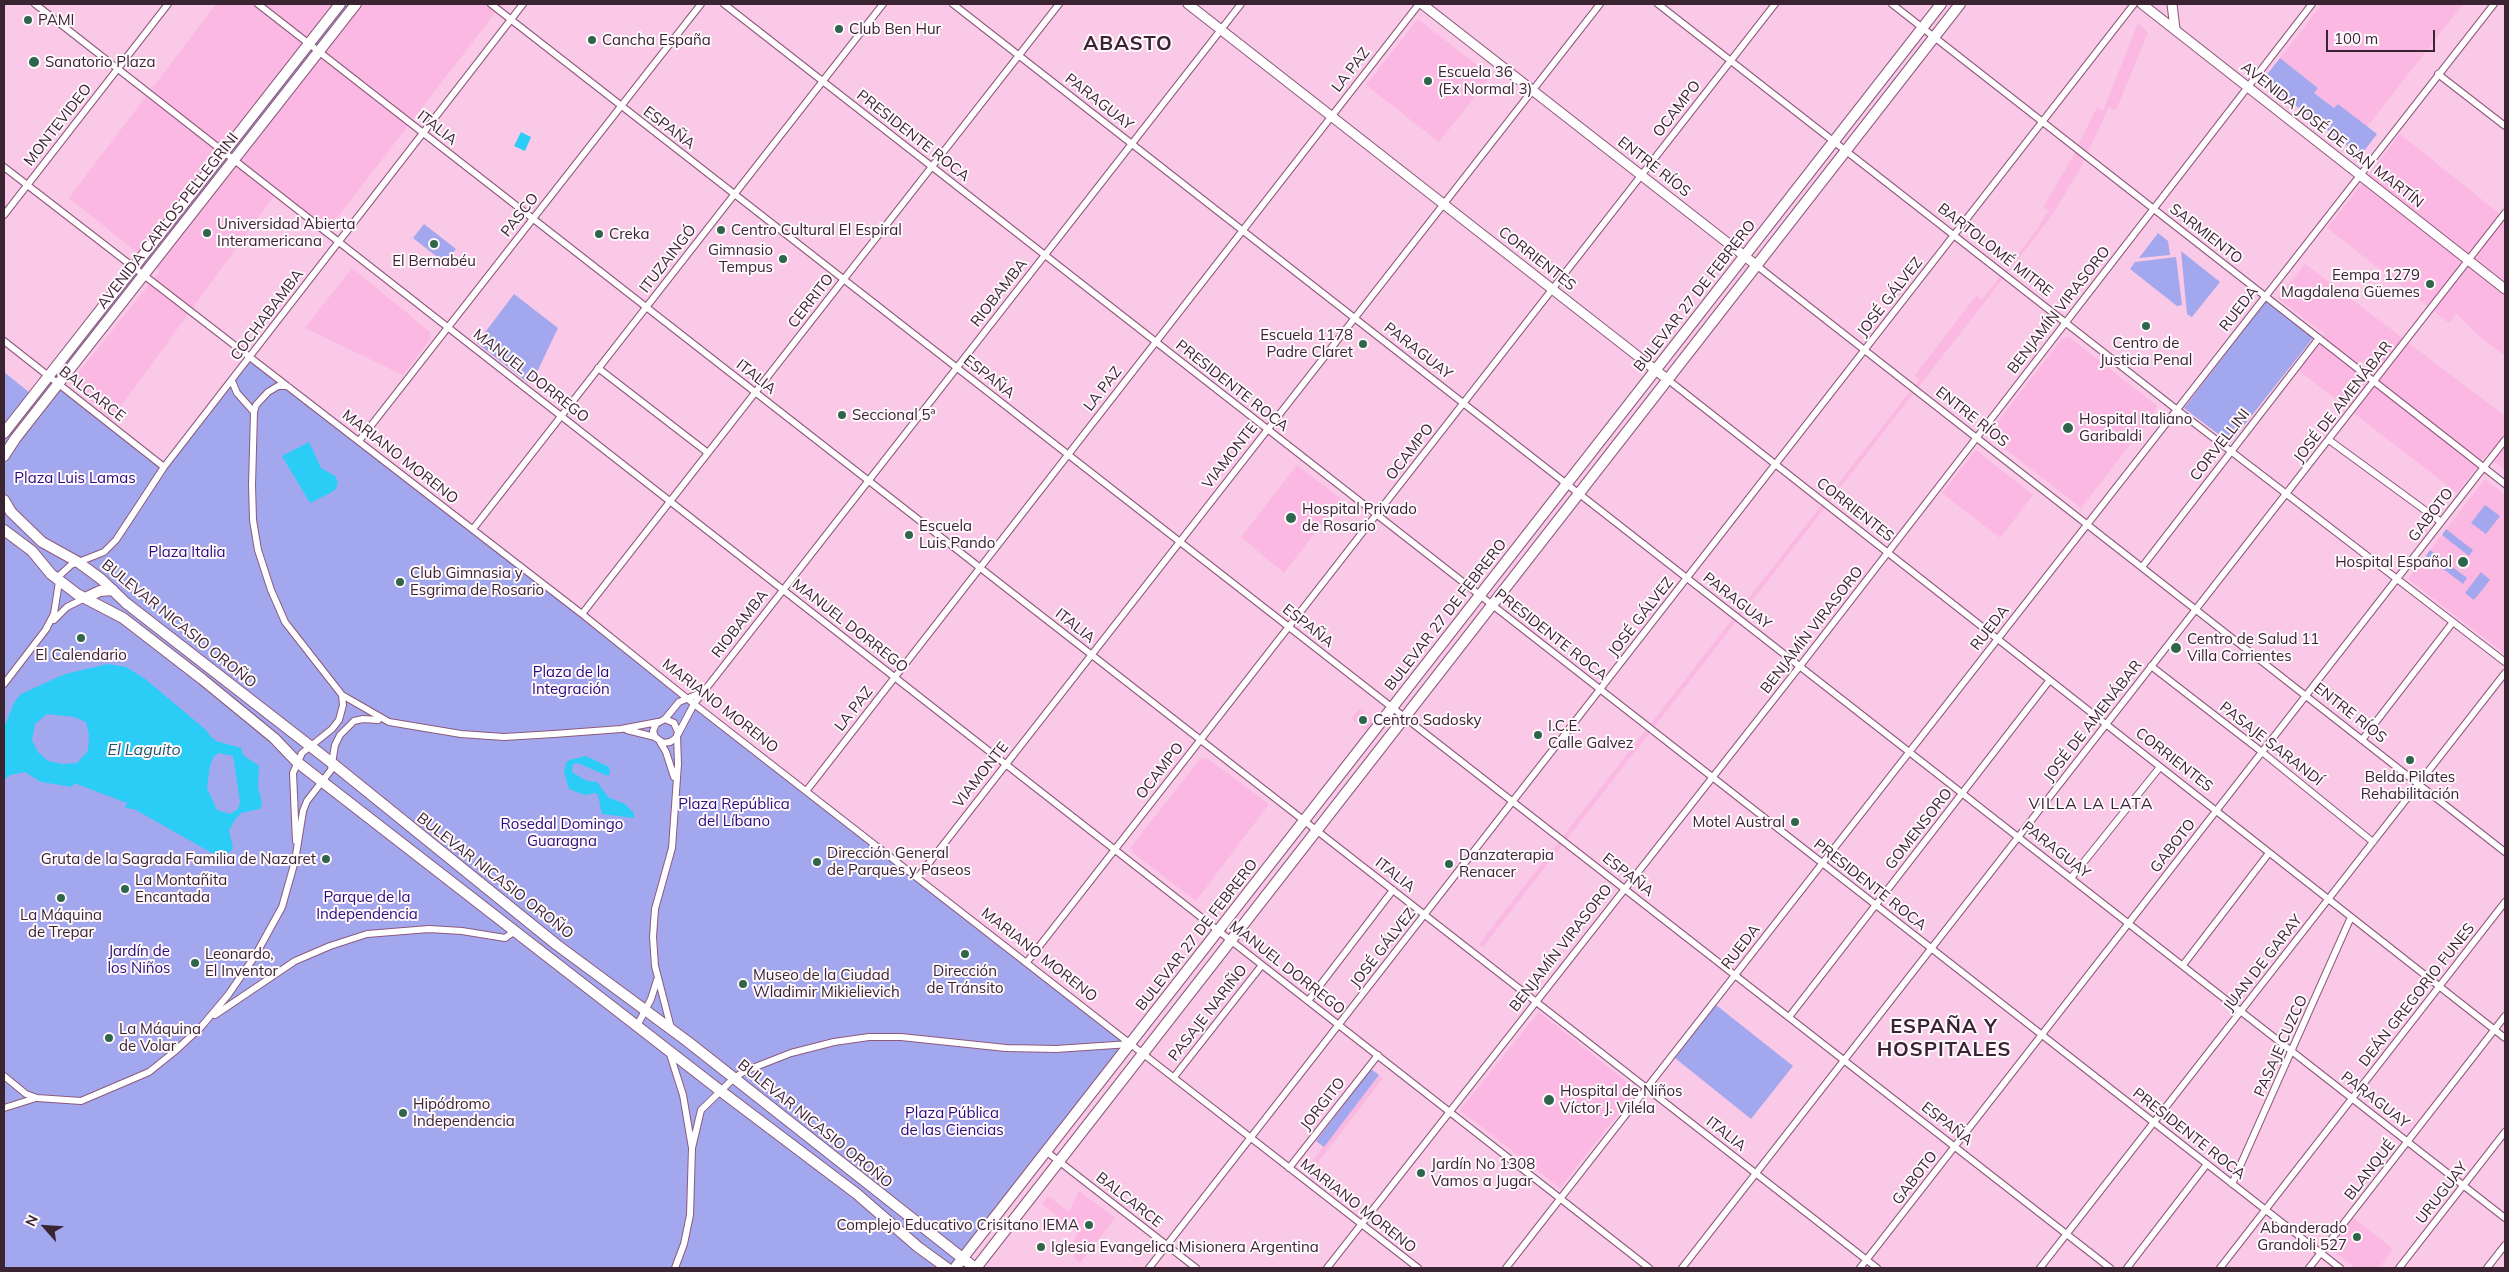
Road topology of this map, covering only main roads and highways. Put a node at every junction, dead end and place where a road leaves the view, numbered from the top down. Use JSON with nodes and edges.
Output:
{"nodes":[{"id":1,"x":340,"y":4,"type":"edge"},
{"id":2,"x":356,"y":4,"type":"edge"},
{"id":3,"x":1188,"y":4,"type":"edge"},
{"id":4,"x":1422,"y":4,"type":"edge"},
{"id":5,"x":1942,"y":4,"type":"edge"},
{"id":6,"x":1960,"y":4,"type":"edge"},
{"id":7,"x":2142,"y":4,"type":"edge"},
{"id":8,"x":2172,"y":4,"type":"edge"},
{"id":9,"x":2175,"y":29,"type":"junction"},
{"id":10,"x":1745,"y":256,"type":"junction"},
{"id":11,"x":1756,"y":265,"type":"junction"},
{"id":12,"x":2505,"y":289,"type":"edge"},
{"id":13,"x":1655,"y":371,"type":"junction"},
{"id":14,"x":1667,"y":379,"type":"junction"},
{"id":15,"x":4,"y":434,"type":"edge"},
{"id":16,"x":4,"y":456,"type":"edge"},
{"id":17,"x":4,"y":500,"type":"edge"},
{"id":18,"x":4,"y":530,"type":"edge"},
{"id":19,"x":113,"y":590,"type":"junction"},
{"id":20,"x":85,"y":598,"type":"junction"},
{"id":21,"x":963,"y":1258,"type":"junction"},
{"id":22,"x":948,"y":1268,"type":"edge"},
{"id":23,"x":955,"y":1268,"type":"edge"},
{"id":24,"x":976,"y":1268,"type":"edge"}],
"edges":[{"from":1,"to":15,"type":"main road","name":"AVENIDA CARLOS PELLEGRINI"},
{"from":2,"to":16,"type":"main road","name":"AVENIDA CARLOS PELLEGRINI"},
{"from":3,"to":13,"type":"main road","name":"CORRIENTES"},
{"from":4,"to":10,"type":"main road","name":"ENTRE RÍOS"},
{"from":5,"to":10,"type":"main road","name":"BULEVAR 27 DE FEBRERO"},
{"from":6,"to":11,"type":"main road","name":"BULEVAR 27 DE FEBRERO"},
{"from":7,"to":9,"type":"main road","name":"AVENIDA JOSÉ DE SAN MARTÍN"},
{"from":8,"to":9,"type":"main road"},
{"from":9,"to":12,"type":"main road","name":"AVENIDA JOSÉ DE SAN MARTÍN"},
{"from":10,"to":11,"type":"main road","name":"ENTRE RÍOS"},
{"from":10,"to":13,"type":"main road","name":"BULEVAR 27 DE FEBRERO"},
{"from":11,"to":14,"type":"main road","name":"BULEVAR 27 DE FEBRERO"},
{"from":13,"to":14,"type":"main road","name":"CORRIENTES"},
{"from":13,"to":21,"type":"main road","name":"BULEVAR 27 DE FEBRERO"},
{"from":14,"to":24,"type":"main road","name":"BULEVAR 27 DE FEBRERO"},
{"from":17,"to":19,"type":"main road","name":"BULEVAR NICASIO OROÑO"},
{"from":18,"to":20,"type":"main road","name":"BULEVAR NICASIO OROÑO"},
{"from":19,"to":20,"type":"main road"},
{"from":19,"to":21,"type":"main road","name":"BULEVAR NICASIO OROÑO"},
{"from":20,"to":22,"type":"main road","name":"BULEVAR NICASIO OROÑO"},
{"from":21,"to":23,"type":"main road","name":"BULEVAR 27 DE FEBRERO"},
{"from":21,"to":24,"type":"main road","name":"BULEVAR NICASIO OROÑO"}]}
